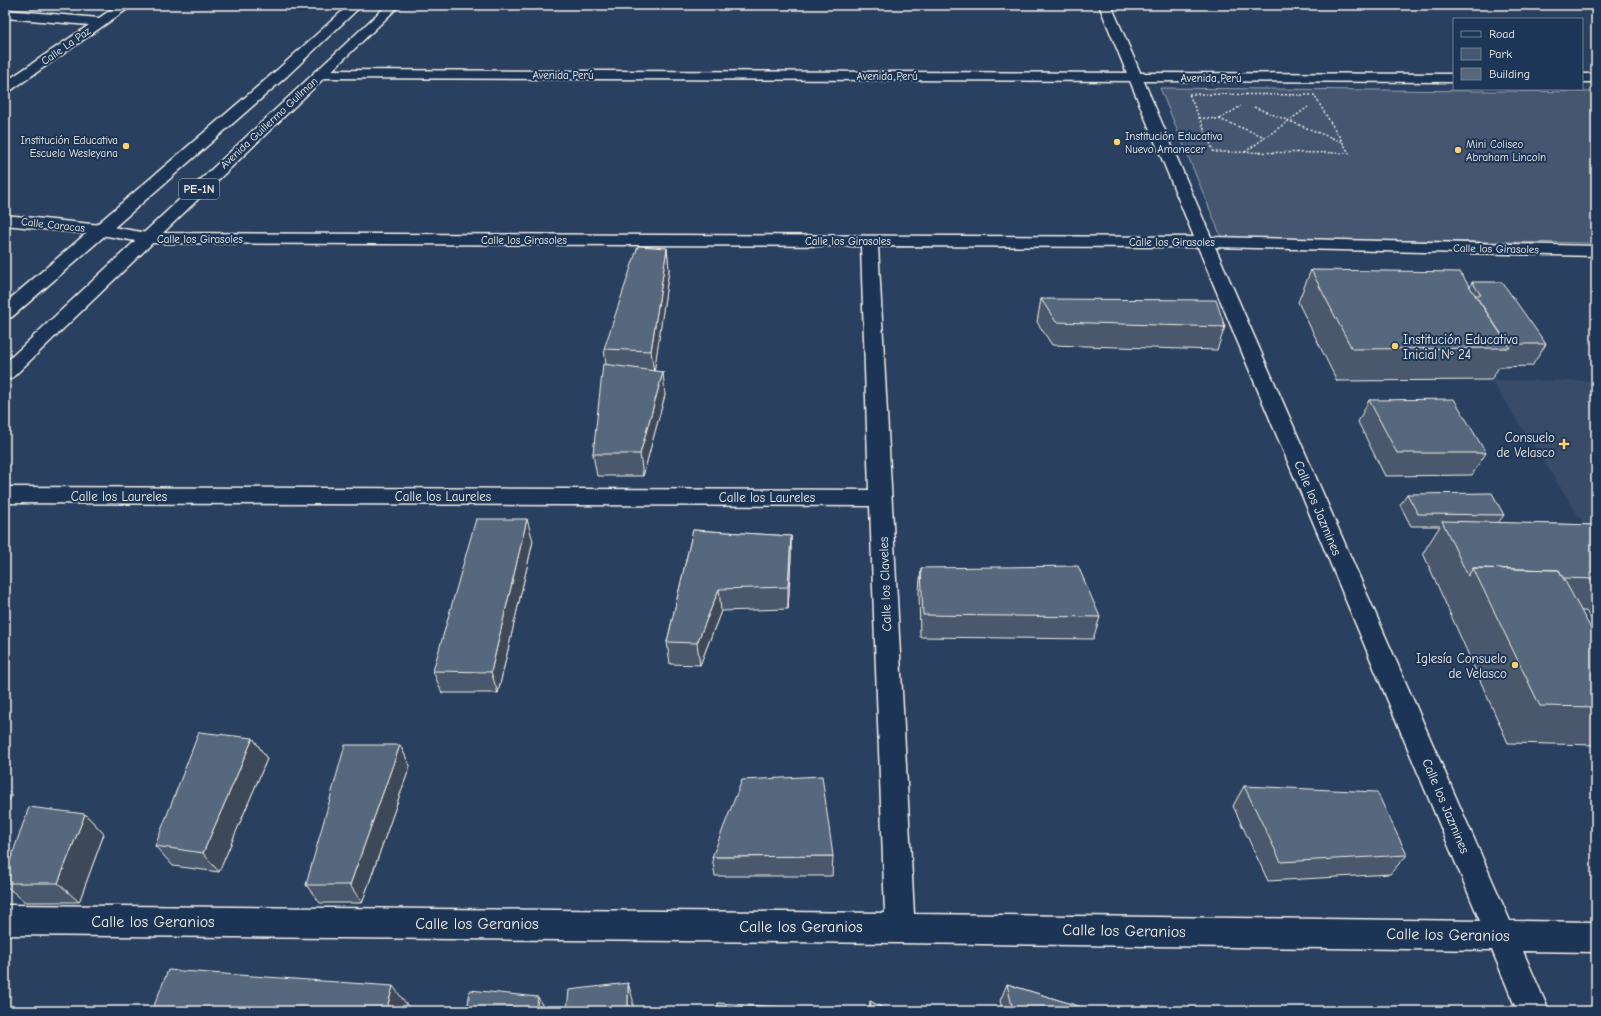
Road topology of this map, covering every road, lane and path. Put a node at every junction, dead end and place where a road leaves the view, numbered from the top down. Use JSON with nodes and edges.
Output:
{"nodes":[{"id":1,"x":127,"y":5,"type":"edge"},
{"id":2,"x":356,"y":5,"type":"edge"},
{"id":3,"x":394,"y":5,"type":"edge"},
{"id":4,"x":1105,"y":5,"type":"edge"},
{"id":5,"x":5,"y":14,"type":"edge"},
{"id":6,"x":101,"y":22,"type":"junction"},
{"id":7,"x":320,"y":74,"type":"junction"},
{"id":8,"x":1134,"y":77,"type":"junction"},
{"id":9,"x":1453,"y":78,"type":"edge"},
{"id":10,"x":1583,"y":78,"type":"edge"},
{"id":11,"x":1596,"y":78,"type":"edge"},
{"id":12,"x":5,"y":88,"type":"edge"},
{"id":13,"x":1222,"y":94,"type":"junction"},
{"id":14,"x":1234,"y":99,"type":"dead end"},
{"id":15,"x":1317,"y":100,"type":"junction"},
{"id":16,"x":1246,"y":104,"type":"dead end"},
{"id":17,"x":1253,"y":106,"type":"dead end"},
{"id":18,"x":1199,"y":118,"type":"junction"},
{"id":19,"x":1220,"y":119,"type":"junction"},
{"id":20,"x":1289,"y":121,"type":"junction"},
{"id":21,"x":1265,"y":138,"type":"junction"},
{"id":22,"x":1342,"y":142,"type":"junction"},
{"id":23,"x":1245,"y":152,"type":"junction"},
{"id":24,"x":5,"y":220,"type":"edge"},
{"id":25,"x":101,"y":230,"type":"junction"},
{"id":26,"x":147,"y":238,"type":"junction"},
{"id":27,"x":869,"y":241,"type":"junction"},
{"id":28,"x":1204,"y":242,"type":"junction"},
{"id":29,"x":1596,"y":251,"type":"edge"},
{"id":30,"x":5,"y":313,"type":"edge"},
{"id":31,"x":5,"y":374,"type":"edge"},
{"id":32,"x":5,"y":495,"type":"edge"},
{"id":33,"x":881,"y":498,"type":"junction"},
{"id":34,"x":5,"y":920,"type":"edge"},
{"id":35,"x":900,"y":928,"type":"junction"},
{"id":36,"x":1501,"y":935,"type":"junction"},
{"id":37,"x":1596,"y":937,"type":"edge"},
{"id":38,"x":1534,"y":1011,"type":"edge"}],
"edges":[{"from":1,"to":6,"type":"street","name":"Calle La Paz"},
{"from":2,"to":25,"type":"street","number":"PE-1N"},
{"from":3,"to":7,"type":"street","name":"Avenida Guillermo Gullman","number":"PE-1N"},
{"from":4,"to":8,"type":"street","name":"Calle los Jazmines"},
{"from":5,"to":6,"type":"street"},
{"from":6,"to":12,"type":"street","name":"Calle La Paz"},
{"from":7,"to":8,"type":"street","name":"Avenida Perú"},
{"from":7,"to":26,"type":"street","name":"Avenida Guillermo Gullman","number":"PE-1N"},
{"from":8,"to":9,"type":"street","name":"Avenida Perú"},
{"from":8,"to":28,"type":"street","name":"Calle los Jazmines"},
{"from":10,"to":11,"type":"street"},
{"from":13,"to":14,"type":"path"},
{"from":13,"to":15,"type":"path"},
{"from":13,"to":18,"type":"path"},
{"from":15,"to":20,"type":"path"},
{"from":15,"to":22,"type":"path"},
{"from":16,"to":19,"type":"path"},
{"from":17,"to":20,"type":"path"},
{"from":18,"to":19,"type":"path"},
{"from":18,"to":23,"type":"path"},
{"from":19,"to":21,"type":"path"},
{"from":20,"to":21,"type":"path"},
{"from":20,"to":22,"type":"path"},
{"from":21,"to":23,"type":"path"},
{"from":22,"to":23,"type":"path"},
{"from":24,"to":25,"type":"street","name":"Calle Caracas"},
{"from":25,"to":26,"type":"street","name":"Calle los Girasoles"},
{"from":25,"to":30,"type":"street","number":"PE-1N"},
{"from":26,"to":27,"type":"street","name":"Calle los Girasoles"},
{"from":26,"to":31,"type":"street","name":"Avenida Guillermo Gullman","number":"PE-1N"},
{"from":27,"to":28,"type":"street","name":"Calle los Girasoles"},
{"from":27,"to":33,"type":"street","name":"Calle los Claveles"},
{"from":28,"to":29,"type":"street","name":"Calle los Girasoles"},
{"from":28,"to":36,"type":"street","name":"Calle los Jazmines"},
{"from":32,"to":33,"type":"street","name":"Calle los Laureles"},
{"from":33,"to":35,"type":"street","name":"Calle los Claveles"},
{"from":34,"to":35,"type":"street","name":"Calle los Geranios"},
{"from":35,"to":36,"type":"street","name":"Calle los Geranios"},
{"from":36,"to":37,"type":"street","name":"Calle los Geranios"},
{"from":36,"to":38,"type":"street","name":"Calle los Jazmines"}]}
